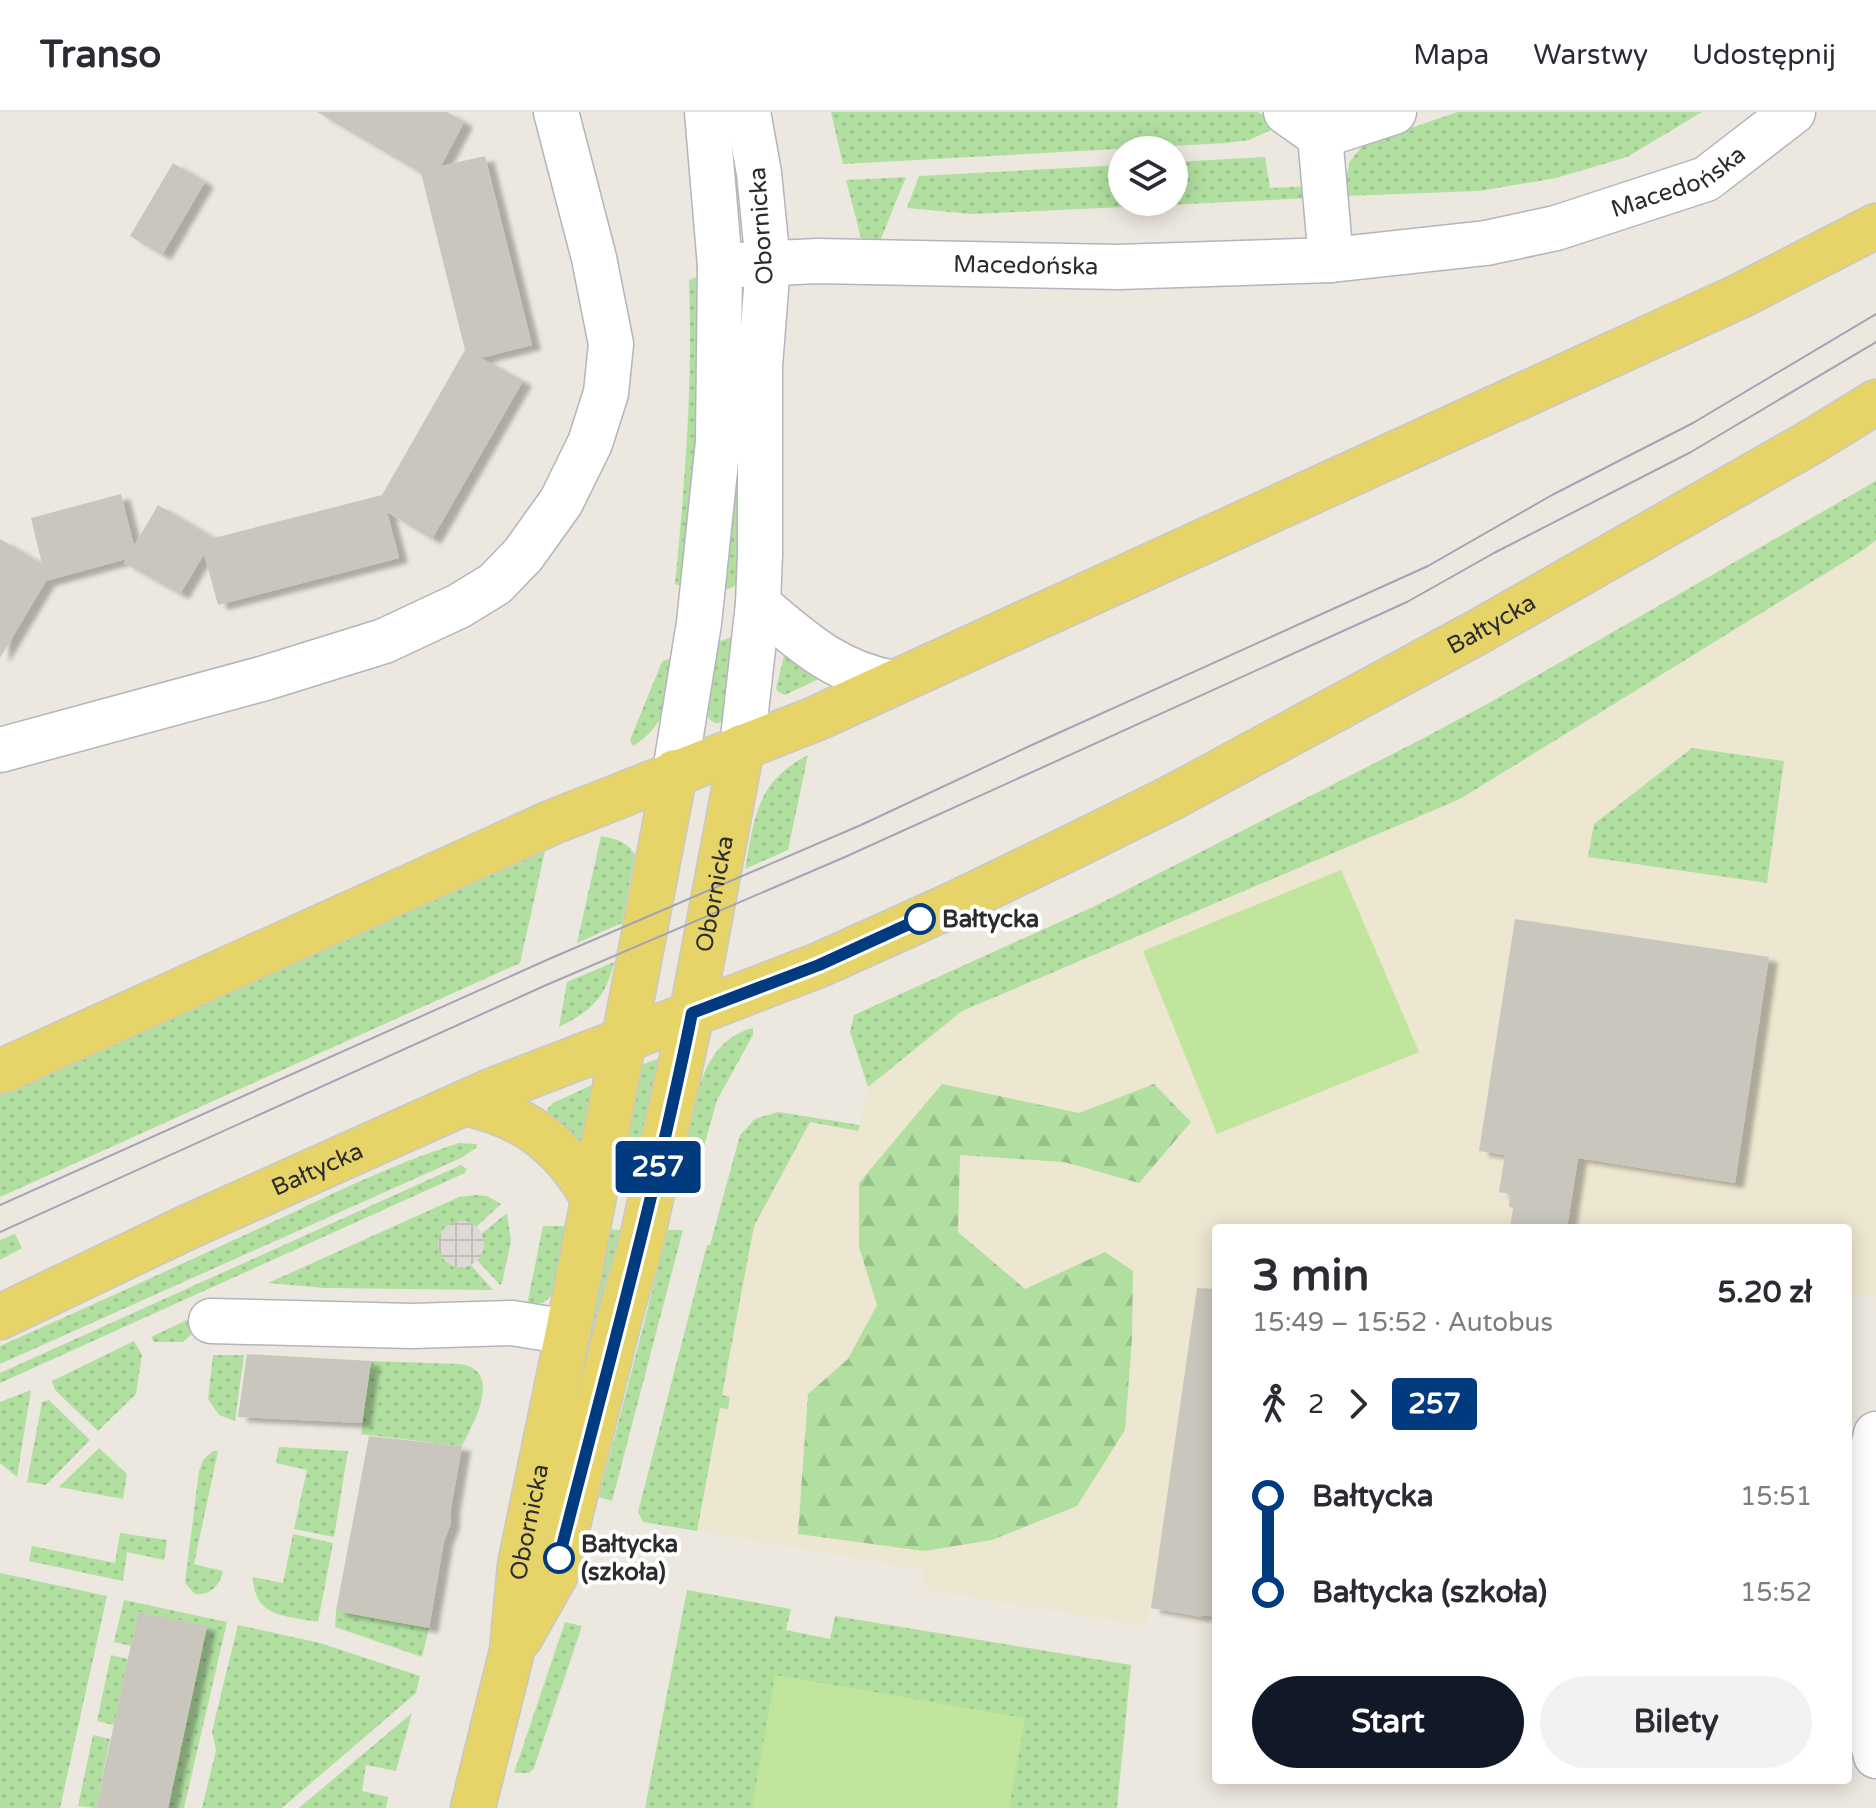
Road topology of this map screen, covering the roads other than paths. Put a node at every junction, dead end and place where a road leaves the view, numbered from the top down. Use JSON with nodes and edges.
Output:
{"nodes":[{"id":1,"x":556,"y":112,"type":"edge"},
{"id":2,"x":707,"y":112,"type":"edge"},
{"id":3,"x":748,"y":112,"type":"edge"},
{"id":4,"x":1394,"y":112,"type":"edge"},
{"id":5,"x":1781,"y":116,"type":"edge"},
{"id":6,"x":1303,"y":124,"type":"edge"},
{"id":7,"x":1876,"y":226,"type":"edge"},
{"id":8,"x":1331,"y":260,"type":"junction"},
{"id":9,"x":768,"y":264,"type":"junction"},
{"id":10,"x":720,"y":266,"type":"junction"},
{"id":11,"x":1876,"y":402,"type":"edge"},
{"id":12,"x":758,"y":604,"type":"junction"},
{"id":13,"x":893,"y":683,"type":"junction"},
{"id":14,"x":742,"y":747,"type":"junction"},
{"id":15,"x":0,"y":750,"type":"edge"},
{"id":16,"x":675,"y":772,"type":"junction"},
{"id":17,"x":692,"y":1013,"type":"junction"},
{"id":18,"x":625,"y":1038,"type":"junction"},
{"id":19,"x":0,"y":1072,"type":"edge"},
{"id":20,"x":465,"y":1103,"type":"junction"},
{"id":21,"x":593,"y":1198,"type":"junction"},
{"id":22,"x":0,"y":1317,"type":"edge"},
{"id":23,"x":211,"y":1321,"type":"dead end"},
{"id":24,"x":568,"y":1332,"type":"junction"},
{"id":25,"x":1876,"y":1434,"type":"edge"},
{"id":26,"x":512,"y":1651,"type":"junction"},
{"id":27,"x":1872,"y":1740,"type":"edge"},
{"id":28,"x":473,"y":1808,"type":"edge"}],
"edges":[{"from":1,"to":15,"type":"street"},
{"from":2,"to":10,"type":"street","name":"Obornicka"},
{"from":3,"to":9,"type":"street","name":"Obornicka"},
{"from":4,"to":6,"type":"street"},
{"from":5,"to":8,"type":"street","name":"Macedońska"},
{"from":6,"to":8,"type":"street"},
{"from":7,"to":13,"type":"main road"},
{"from":8,"to":9,"type":"street","name":"Macedońska"},
{"from":9,"to":10,"type":"street","name":"Macedońska"},
{"from":9,"to":12,"type":"street","name":"Obornicka"},
{"from":10,"to":16,"type":"street","name":"Obornicka"},
{"from":11,"to":17,"type":"main road","name":"Bałtycka"},
{"from":12,"to":13,"type":"street"},
{"from":12,"to":14,"type":"street","name":"Obornicka"},
{"from":13,"to":14,"type":"main road"},
{"from":14,"to":16,"type":"main road"},
{"from":14,"to":17,"type":"main road","name":"Obornicka"},
{"from":16,"to":18,"type":"main road","name":"Obornicka"},
{"from":16,"to":19,"type":"main road"},
{"from":17,"to":18,"type":"main road","name":"Bałtycka"},
{"from":17,"to":26,"type":"main road","name":"Obornicka"},
{"from":18,"to":20,"type":"main road","name":"Bałtycka"},
{"from":18,"to":21,"type":"main road","name":"Obornicka"},
{"from":20,"to":21,"type":"main road"},
{"from":20,"to":22,"type":"main road","name":"Bałtycka"},
{"from":21,"to":24,"type":"main road","name":"Obornicka"},
{"from":23,"to":24,"type":"street"},
{"from":24,"to":26,"type":"main road","name":"Obornicka"},
{"from":25,"to":27,"type":"street"},
{"from":26,"to":28,"type":"main road","name":"Obornicka"}]}
